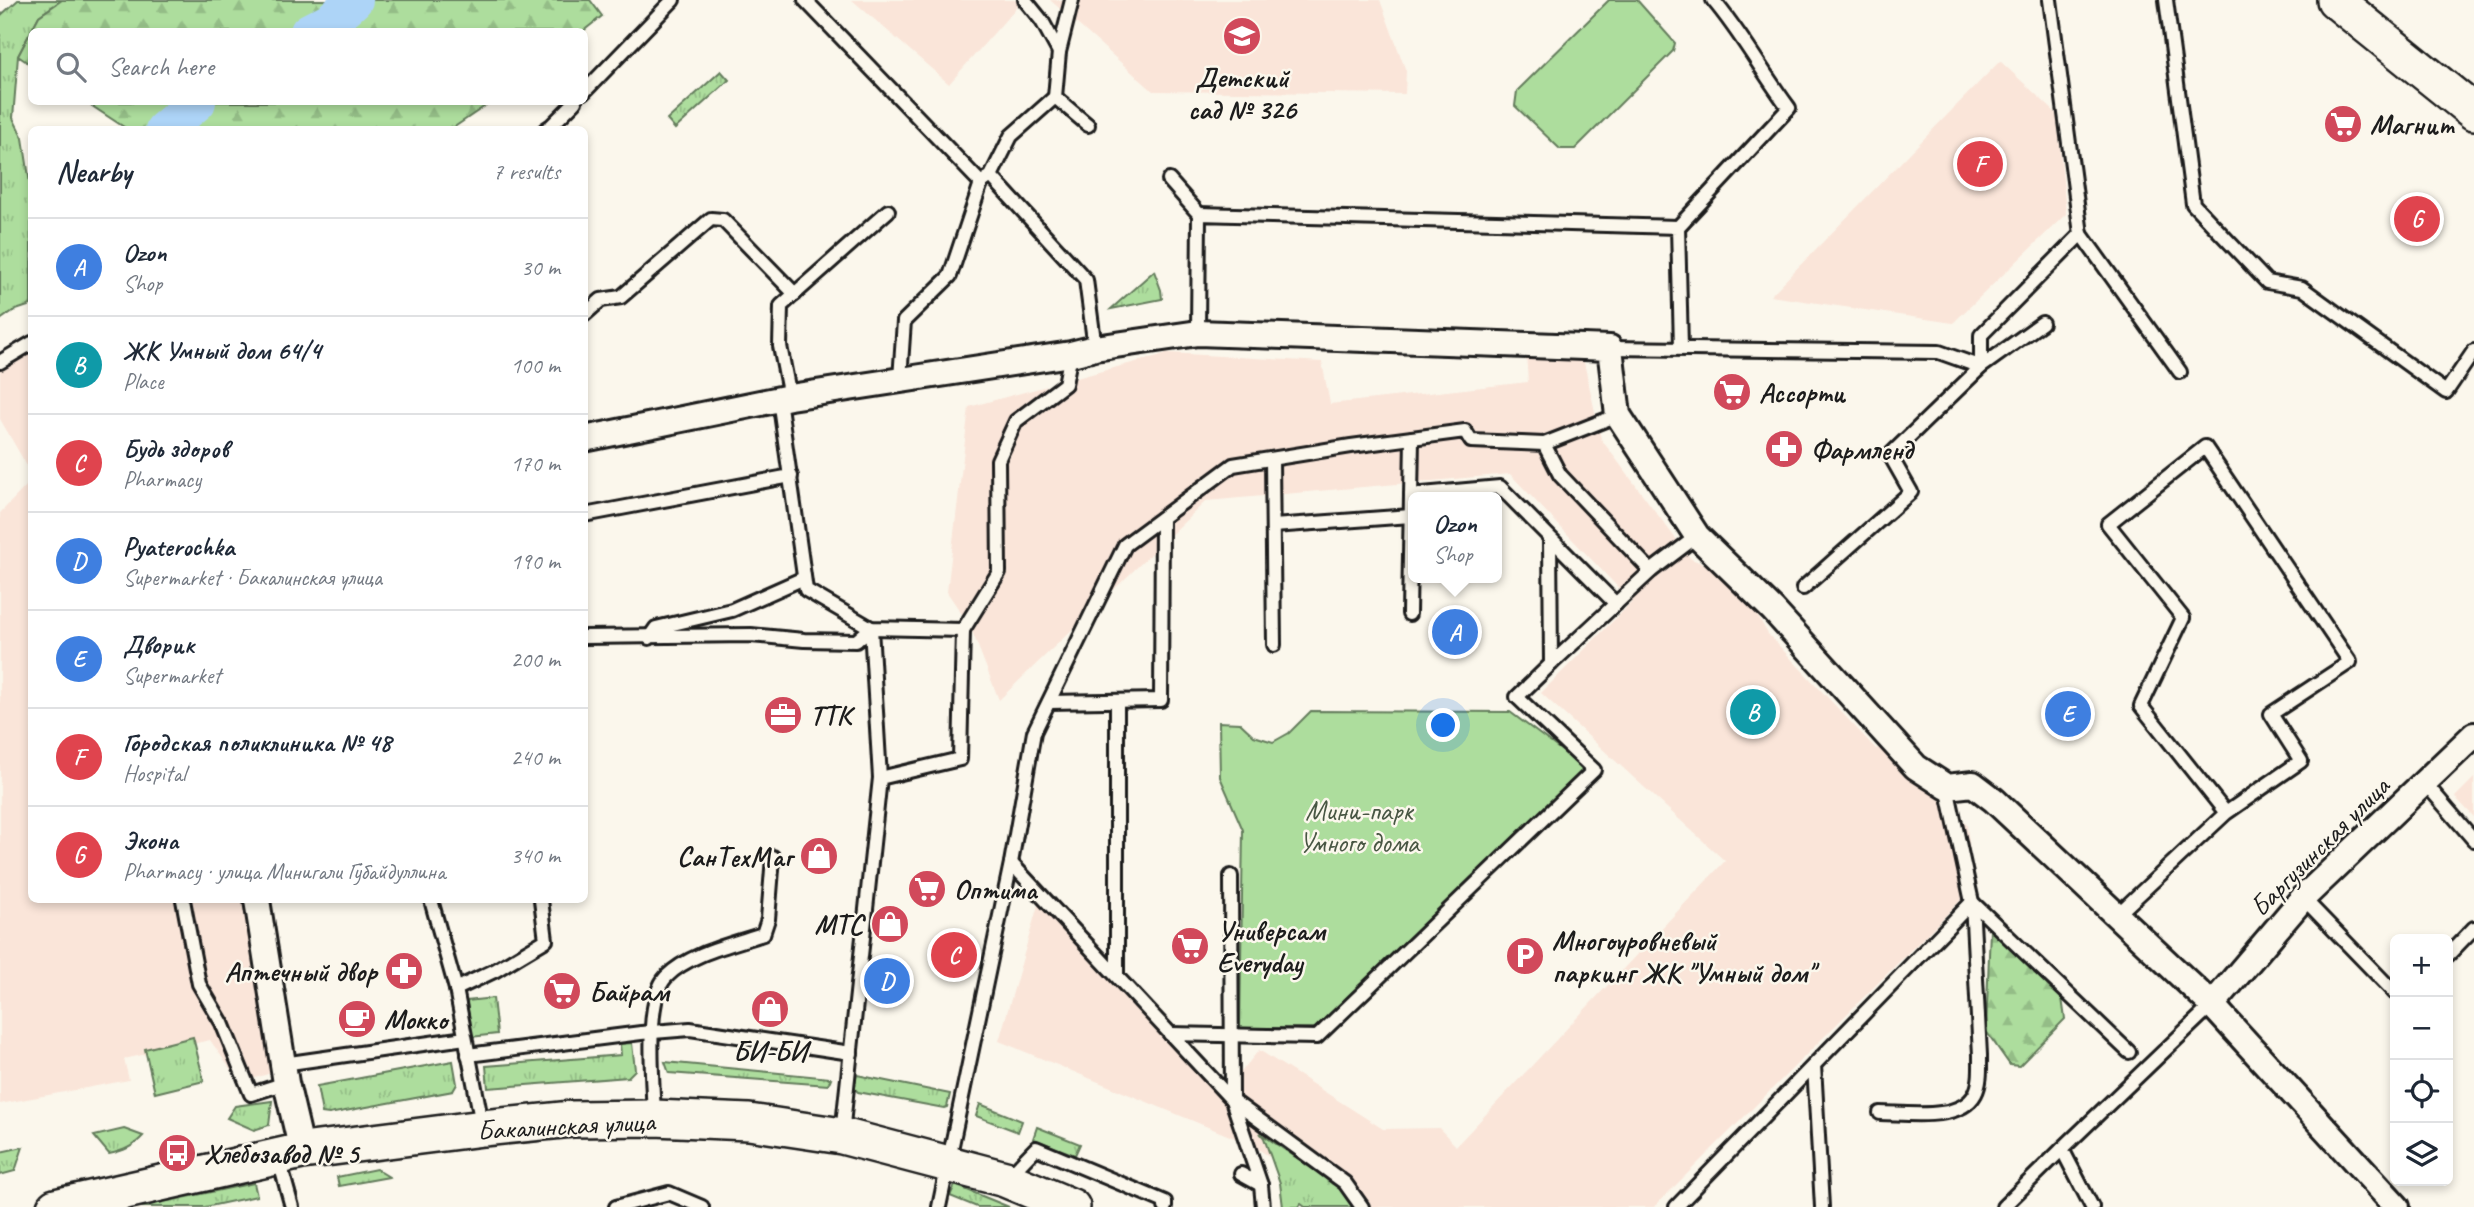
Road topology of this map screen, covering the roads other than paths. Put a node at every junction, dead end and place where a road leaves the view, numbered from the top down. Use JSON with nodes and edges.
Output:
{"nodes":[{"id":1,"x":673,"y":0,"type":"edge"},
{"id":2,"x":805,"y":0,"type":"edge"},
{"id":3,"x":1025,"y":0,"type":"edge"},
{"id":4,"x":1072,"y":0,"type":"edge"},
{"id":5,"x":1713,"y":0,"type":"edge"},
{"id":6,"x":2050,"y":0,"type":"edge"},
{"id":7,"x":2166,"y":0,"type":"edge"},
{"id":8,"x":2335,"y":0,"type":"edge"},
{"id":9,"x":1059,"y":52,"type":"junction"},
{"id":10,"x":588,"y":88,"type":"edge"},
{"id":11,"x":1055,"y":97,"type":"junction"},
{"id":12,"x":572,"y":105,"type":"edge"},
{"id":13,"x":2474,"y":112,"type":"edge"},
{"id":14,"x":1088,"y":125,"type":"dead end"},
{"id":15,"x":551,"y":126,"type":"edge"},
{"id":16,"x":986,"y":179,"type":"junction"},
{"id":17,"x":1169,"y":180,"type":"dead end"},
{"id":18,"x":888,"y":211,"type":"dead end"},
{"id":19,"x":1199,"y":214,"type":"junction"},
{"id":20,"x":1678,"y":227,"type":"junction"},
{"id":21,"x":2081,"y":234,"type":"junction"},
{"id":22,"x":794,"y":294,"type":"junction"},
{"id":23,"x":588,"y":311,"type":"edge"},
{"id":24,"x":2042,"y":323,"type":"dead end"},
{"id":25,"x":1198,"y":334,"type":"junction"},
{"id":26,"x":28,"y":345,"type":"edge"},
{"id":27,"x":1681,"y":347,"type":"junction"},
{"id":28,"x":1610,"y":348,"type":"junction"},
{"id":29,"x":1083,"y":351,"type":"junction"},
{"id":30,"x":2474,"y":351,"type":"edge"},
{"id":31,"x":0,"y":362,"type":"edge"},
{"id":32,"x":1981,"y":367,"type":"junction"},
{"id":33,"x":2180,"y":372,"type":"dead end"},
{"id":34,"x":900,"y":379,"type":"junction"},
{"id":35,"x":784,"y":398,"type":"junction"},
{"id":36,"x":1618,"y":415,"type":"junction"},
{"id":37,"x":588,"y":438,"type":"edge"},
{"id":38,"x":1412,"y":438,"type":"junction"},
{"id":39,"x":1544,"y":444,"type":"junction"},
{"id":40,"x":1272,"y":459,"type":"junction"},
{"id":41,"x":791,"y":476,"type":"junction"},
{"id":42,"x":1411,"y":492,"type":"edge"},
{"id":43,"x":1444,"y":492,"type":"edge"},
{"id":44,"x":588,"y":514,"type":"edge"},
{"id":45,"x":1408,"y":516,"type":"edge"},
{"id":46,"x":1162,"y":518,"type":"junction"},
{"id":47,"x":1273,"y":526,"type":"junction"},
{"id":48,"x":1697,"y":536,"type":"junction"},
{"id":49,"x":1550,"y":539,"type":"junction"},
{"id":50,"x":1651,"y":571,"type":"junction"},
{"id":51,"x":804,"y":578,"type":"junction"},
{"id":52,"x":1410,"y":583,"type":"edge"},
{"id":53,"x":1803,"y":588,"type":"dead end"},
{"id":54,"x":1616,"y":604,"type":"junction"},
{"id":55,"x":1409,"y":614,"type":"dead end"},
{"id":56,"x":871,"y":628,"type":"junction"},
{"id":57,"x":963,"y":630,"type":"junction"},
{"id":58,"x":588,"y":637,"type":"edge"},
{"id":59,"x":649,"y":638,"type":"junction"},
{"id":60,"x":1274,"y":645,"type":"dead end"},
{"id":61,"x":1551,"y":664,"type":"junction"},
{"id":62,"x":1117,"y":701,"type":"junction"},
{"id":63,"x":1049,"y":702,"type":"junction"},
{"id":64,"x":2474,"y":735,"type":"edge"},
{"id":65,"x":880,"y":778,"type":"junction"},
{"id":66,"x":2425,"y":783,"type":"junction"},
{"id":67,"x":1947,"y":787,"type":"junction"},
{"id":68,"x":2226,"y":813,"type":"junction"},
{"id":69,"x":2474,"y":840,"type":"edge"},
{"id":70,"x":773,"y":857,"type":"dead end"},
{"id":71,"x":1011,"y":863,"type":"junction"},
{"id":72,"x":1231,"y":876,"type":"dead end"},
{"id":73,"x":2304,"y":898,"type":"junction"},
{"id":74,"x":1972,"y":902,"type":"junction"},
{"id":75,"x":184,"y":903,"type":"edge"},
{"id":76,"x":257,"y":903,"type":"edge"},
{"id":77,"x":432,"y":903,"type":"edge"},
{"id":78,"x":541,"y":903,"type":"edge"},
{"id":79,"x":2116,"y":916,"type":"junction"},
{"id":80,"x":2474,"y":928,"type":"edge"},
{"id":81,"x":2453,"y":950,"type":"edge"},
{"id":82,"x":1116,"y":976,"type":"junction"},
{"id":83,"x":2390,"y":988,"type":"edge"},
{"id":84,"x":456,"y":989,"type":"junction"},
{"id":85,"x":2212,"y":1005,"type":"junction"},
{"id":86,"x":652,"y":1032,"type":"junction"},
{"id":87,"x":1170,"y":1034,"type":"junction"},
{"id":88,"x":1232,"y":1034,"type":"junction"},
{"id":89,"x":465,"y":1038,"type":"junction"},
{"id":90,"x":2129,"y":1052,"type":"dead end"},
{"id":91,"x":851,"y":1053,"type":"junction"},
{"id":92,"x":468,"y":1055,"type":"junction"},
{"id":93,"x":1814,"y":1065,"type":"junction"},
{"id":94,"x":284,"y":1074,"type":"junction"},
{"id":95,"x":1232,"y":1100,"type":"junction"},
{"id":96,"x":1880,"y":1114,"type":"dead end"},
{"id":97,"x":654,"y":1118,"type":"junction"},
{"id":98,"x":483,"y":1128,"type":"junction"},
{"id":99,"x":842,"y":1136,"type":"junction"},
{"id":100,"x":2062,"y":1149,"type":"junction"},
{"id":101,"x":290,"y":1154,"type":"junction"},
{"id":102,"x":948,"y":1162,"type":"junction"},
{"id":103,"x":1241,"y":1174,"type":"dead end"},
{"id":104,"x":1005,"y":1179,"type":"junction"},
{"id":105,"x":1261,"y":1185,"type":"junction"},
{"id":106,"x":55,"y":1207,"type":"edge"},
{"id":107,"x":292,"y":1207,"type":"edge"},
{"id":108,"x":616,"y":1207,"type":"edge"},
{"id":109,"x":702,"y":1207,"type":"edge"},
{"id":110,"x":939,"y":1207,"type":"edge"},
{"id":111,"x":1072,"y":1207,"type":"edge"},
{"id":112,"x":1165,"y":1207,"type":"edge"},
{"id":113,"x":1263,"y":1207,"type":"edge"},
{"id":114,"x":1362,"y":1207,"type":"edge"},
{"id":115,"x":1676,"y":1207,"type":"edge"},
{"id":116,"x":1822,"y":1207,"type":"edge"},
{"id":117,"x":2003,"y":1207,"type":"edge"},
{"id":118,"x":2092,"y":1207,"type":"edge"},
{"id":119,"x":2397,"y":1207,"type":"edge"}],
"edges":[{"from":1,"to":10,"type":"lane"},
{"from":2,"to":16,"type":"lane"},
{"from":3,"to":9,"type":"lane"},
{"from":4,"to":9,"type":"lane"},
{"from":5,"to":20,"type":"lane"},
{"from":6,"to":21,"type":"lane"},
{"from":7,"to":30,"type":"lane"},
{"from":8,"to":13,"type":"main road"},
{"from":9,"to":11,"type":"lane"},
{"from":11,"to":14,"type":"lane"},
{"from":11,"to":16,"type":"lane"},
{"from":12,"to":15,"type":"lane"},
{"from":16,"to":29,"type":"lane"},
{"from":16,"to":34,"type":"lane"},
{"from":17,"to":19,"type":"lane"},
{"from":18,"to":22,"type":"lane"},
{"from":19,"to":20,"type":"lane"},
{"from":19,"to":25,"type":"lane"},
{"from":20,"to":27,"type":"lane"},
{"from":21,"to":32,"type":"lane"},
{"from":21,"to":33,"type":"lane"},
{"from":22,"to":23,"type":"lane"},
{"from":22,"to":35,"type":"lane"},
{"from":24,"to":32,"type":"lane"},
{"from":25,"to":28,"type":"street"},
{"from":25,"to":29,"type":"street"},
{"from":26,"to":31,"type":"lane"},
{"from":27,"to":28,"type":"lane"},
{"from":27,"to":32,"type":"lane"},
{"from":28,"to":36,"type":"street"},
{"from":29,"to":34,"type":"street"},
{"from":29,"to":57,"type":"lane"},
{"from":32,"to":53,"type":"lane"},
{"from":34,"to":35,"type":"street"},
{"from":35,"to":37,"type":"street"},
{"from":35,"to":41,"type":"lane"},
{"from":36,"to":39,"type":"lane"},
{"from":36,"to":48,"type":"street"},
{"from":38,"to":39,"type":"lane"},
{"from":38,"to":40,"type":"lane"},
{"from":38,"to":42,"type":"lane"},
{"from":39,"to":50,"type":"lane"},
{"from":40,"to":46,"type":"lane"},
{"from":40,"to":47,"type":"lane"},
{"from":41,"to":44,"type":"lane"},
{"from":41,"to":51,"type":"lane"},
{"from":43,"to":49,"type":"lane"},
{"from":45,"to":47,"type":"lane"},
{"from":46,"to":62,"type":"lane"},
{"from":46,"to":63,"type":"lane"},
{"from":47,"to":60,"type":"lane"},
{"from":48,"to":50,"type":"lane"},
{"from":48,"to":67,"type":"street"},
{"from":49,"to":54,"type":"lane"},
{"from":49,"to":61,"type":"lane"},
{"from":50,"to":54,"type":"lane"},
{"from":51,"to":56,"type":"lane"},
{"from":51,"to":59,"type":"lane"},
{"from":52,"to":55,"type":"lane"},
{"from":54,"to":61,"type":"lane"},
{"from":56,"to":57,"type":"lane"},
{"from":56,"to":59,"type":"lane"},
{"from":56,"to":65,"type":"lane"},
{"from":57,"to":65,"type":"lane"},
{"from":58,"to":59,"type":"lane"},
{"from":61,"to":88,"type":"lane"},
{"from":62,"to":63,"type":"lane"},
{"from":62,"to":82,"type":"lane"},
{"from":63,"to":71,"type":"lane"},
{"from":64,"to":66,"type":"street","name":"Баргузинская улица"},
{"from":65,"to":91,"type":"lane"},
{"from":66,"to":69,"type":"lane"},
{"from":66,"to":73,"type":"street","name":"Баргузинская улица"},
{"from":67,"to":74,"type":"lane"},
{"from":67,"to":79,"type":"street"},
{"from":68,"to":68,"type":"lane"},
{"from":68,"to":79,"type":"lane"},
{"from":70,"to":86,"type":"lane"},
{"from":71,"to":82,"type":"lane"},
{"from":71,"to":102,"type":"lane"},
{"from":72,"to":88,"type":"lane"},
{"from":73,"to":83,"type":"lane"},
{"from":73,"to":85,"type":"street","name":"Баргузинская улица"},
{"from":74,"to":90,"type":"lane"},
{"from":74,"to":93,"type":"lane"},
{"from":74,"to":96,"type":"lane"},
{"from":75,"to":94,"type":"lane"},
{"from":76,"to":94,"type":"street"},
{"from":77,"to":84,"type":"lane"},
{"from":78,"to":84,"type":"lane"},
{"from":79,"to":85,"type":"street"},
{"from":80,"to":81,"type":"lane"},
{"from":82,"to":87,"type":"lane"},
{"from":84,"to":89,"type":"lane"},
{"from":85,"to":100,"type":"lane"},
{"from":85,"to":119,"type":"street"},
{"from":86,"to":91,"type":"lane"},
{"from":86,"to":92,"type":"lane"},
{"from":86,"to":97,"type":"lane"},
{"from":87,"to":88,"type":"lane"},
{"from":87,"to":95,"type":"lane"},
{"from":88,"to":95,"type":"lane"},
{"from":89,"to":92,"type":"lane"},
{"from":89,"to":94,"type":"lane"},
{"from":91,"to":99,"type":"lane"},
{"from":92,"to":98,"type":"lane"},
{"from":93,"to":115,"type":"lane"},
{"from":93,"to":116,"type":"lane"},
{"from":94,"to":101,"type":"street"},
{"from":95,"to":105,"type":"lane"},
{"from":95,"to":114,"type":"lane"},
{"from":97,"to":98,"type":"main road","name":"Бакалинская улица"},
{"from":97,"to":99,"type":"main road","name":"Бакалинская улица"},
{"from":98,"to":101,"type":"main road","name":"Бакалинская улица"},
{"from":99,"to":102,"type":"main road","name":"Бакалинская улица"},
{"from":100,"to":117,"type":"lane"},
{"from":100,"to":118,"type":"lane"},
{"from":101,"to":106,"type":"main road","name":"Бакалинская улица"},
{"from":101,"to":107,"type":"lane"},
{"from":102,"to":104,"type":"main road","name":"Бакалинская улица"},
{"from":102,"to":110,"type":"lane"},
{"from":103,"to":105,"type":"lane"},
{"from":104,"to":111,"type":"main road","name":"Бакалинская улица"},
{"from":104,"to":112,"type":"lane"},
{"from":105,"to":113,"type":"lane"},
{"from":108,"to":109,"type":"lane"}]}
